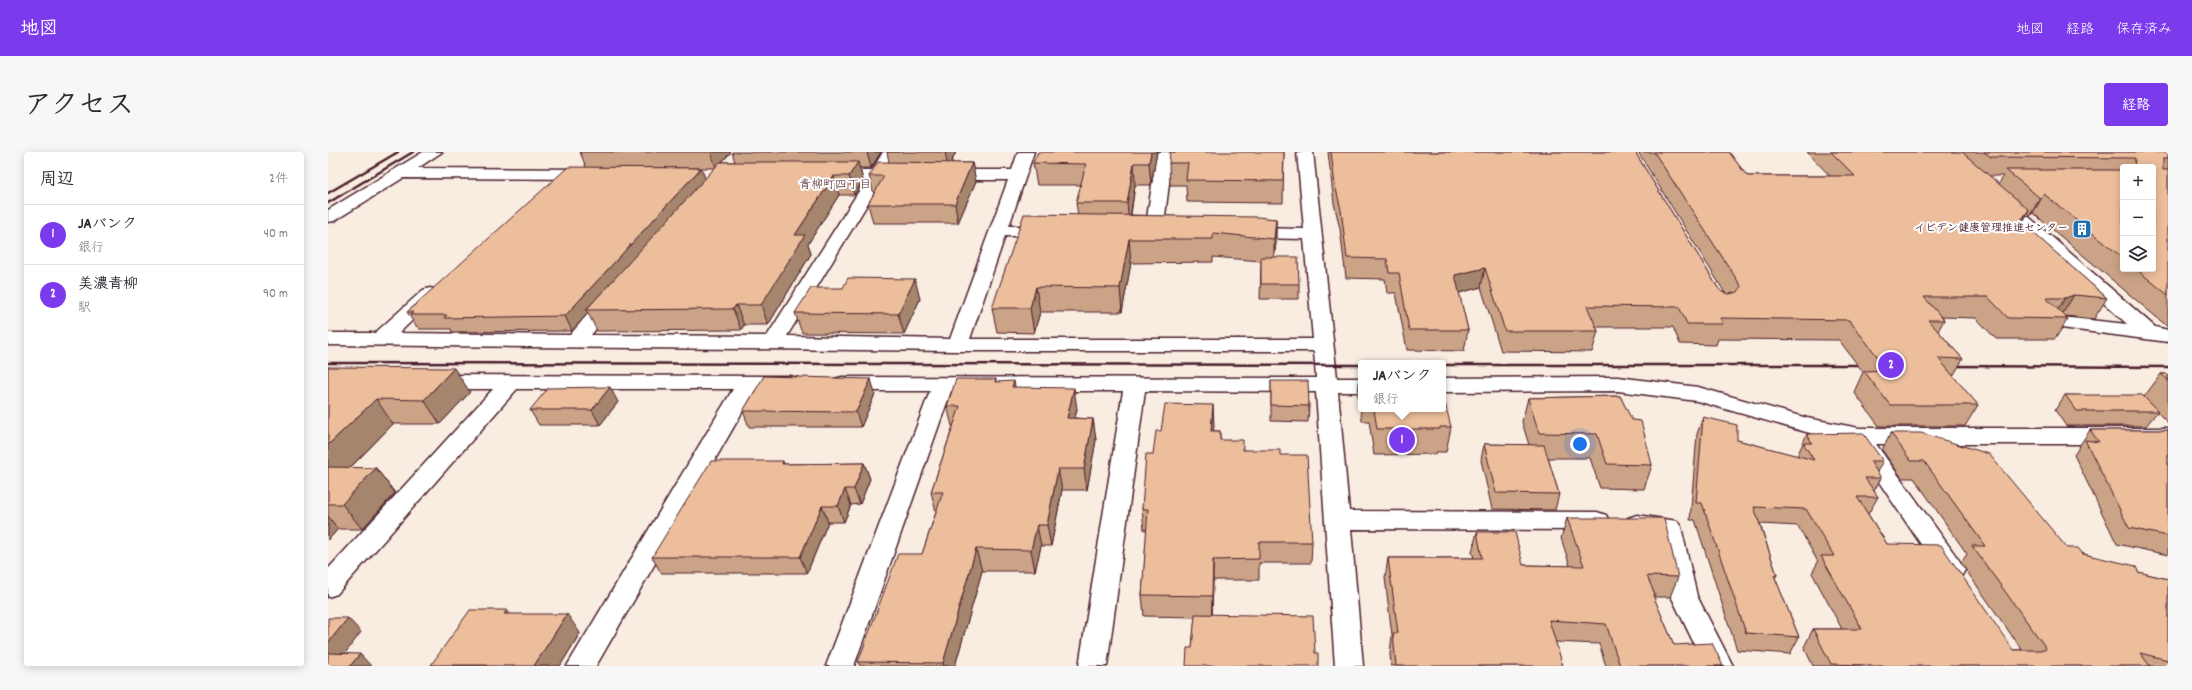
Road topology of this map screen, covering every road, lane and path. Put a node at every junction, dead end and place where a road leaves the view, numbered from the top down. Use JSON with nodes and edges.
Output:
{"nodes":[{"id":1,"x":434,"y":152,"type":"edge"},
{"id":2,"x":891,"y":152,"type":"edge"},
{"id":3,"x":1026,"y":152,"type":"edge"},
{"id":4,"x":1165,"y":152,"type":"edge"},
{"id":5,"x":1305,"y":152,"type":"edge"},
{"id":6,"x":577,"y":161,"type":"dead end"},
{"id":7,"x":399,"y":174,"type":"junction"},
{"id":8,"x":563,"y":174,"type":"junction"},
{"id":9,"x":602,"y":174,"type":"edge"},
{"id":10,"x":816,"y":175,"type":"edge"},
{"id":11,"x":878,"y":175,"type":"junction"},
{"id":12,"x":1017,"y":175,"type":"junction"},
{"id":13,"x":545,"y":190,"type":"edge"},
{"id":14,"x":1990,"y":192,"type":"edge"},
{"id":15,"x":328,"y":217,"type":"edge"},
{"id":16,"x":998,"y":231,"type":"junction"},
{"id":17,"x":1060,"y":231,"type":"edge"},
{"id":18,"x":1154,"y":231,"type":"edge"},
{"id":19,"x":1225,"y":232,"type":"edge"},
{"id":20,"x":1312,"y":234,"type":"junction"},
{"id":21,"x":445,"y":280,"type":"edge"},
{"id":22,"x":621,"y":288,"type":"edge"},
{"id":23,"x":2062,"y":323,"type":"edge"},
{"id":24,"x":2148,"y":332,"type":"junction"},
{"id":25,"x":2168,"y":336,"type":"edge"},
{"id":26,"x":328,"y":339,"type":"edge"},
{"id":27,"x":380,"y":339,"type":"junction"},
{"id":28,"x":574,"y":342,"type":"junction"},
{"id":29,"x":773,"y":342,"type":"junction"},
{"id":30,"x":1323,"y":344,"type":"junction"},
{"id":31,"x":958,"y":346,"type":"junction"},
{"id":32,"x":415,"y":382,"type":"edge"},
{"id":33,"x":510,"y":382,"type":"junction"},
{"id":34,"x":748,"y":383,"type":"junction"},
{"id":35,"x":943,"y":384,"type":"junction"},
{"id":36,"x":1358,"y":385,"type":"edge"},
{"id":37,"x":1446,"y":385,"type":"edge"},
{"id":38,"x":1135,"y":386,"type":"junction"},
{"id":39,"x":1327,"y":386,"type":"junction"},
{"id":40,"x":1859,"y":436,"type":"junction"},
{"id":41,"x":2168,"y":436,"type":"edge"},
{"id":42,"x":1338,"y":520,"type":"junction"},
{"id":43,"x":328,"y":587,"type":"edge"},
{"id":44,"x":1963,"y":587,"type":"edge"},
{"id":45,"x":581,"y":666,"type":"edge"},
{"id":46,"x":840,"y":666,"type":"edge"},
{"id":47,"x":1093,"y":666,"type":"edge"},
{"id":48,"x":1349,"y":666,"type":"edge"},
{"id":49,"x":1719,"y":666,"type":"edge"}],
"edges":[{"from":1,"to":7,"type":"street"},
{"from":2,"to":11,"type":"street"},
{"from":3,"to":12,"type":"street"},
{"from":4,"to":18,"type":"street"},
{"from":5,"to":20,"type":"street"},
{"from":6,"to":8,"type":"street"},
{"from":7,"to":8,"type":"street"},
{"from":7,"to":15,"type":"street"},
{"from":8,"to":9,"type":"street"},
{"from":8,"to":13,"type":"street"},
{"from":10,"to":11,"type":"street"},
{"from":11,"to":12,"type":"street"},
{"from":11,"to":29,"type":"street"},
{"from":12,"to":16,"type":"street"},
{"from":14,"to":24,"type":"street"},
{"from":16,"to":17,"type":"street"},
{"from":16,"to":31,"type":"street"},
{"from":19,"to":20,"type":"street"},
{"from":20,"to":30,"type":"street"},
{"from":21,"to":27,"type":"street"},
{"from":22,"to":28,"type":"street"},
{"from":23,"to":24,"type":"street"},
{"from":24,"to":25,"type":"street"},
{"from":26,"to":27,"type":"street"},
{"from":27,"to":28,"type":"street"},
{"from":28,"to":29,"type":"street"},
{"from":29,"to":31,"type":"street"},
{"from":30,"to":31,"type":"street"},
{"from":30,"to":39,"type":"street"},
{"from":32,"to":33,"type":"street"},
{"from":33,"to":34,"type":"street"},
{"from":33,"to":43,"type":"street"},
{"from":34,"to":35,"type":"street"},
{"from":34,"to":45,"type":"street"},
{"from":35,"to":38,"type":"street"},
{"from":35,"to":46,"type":"street"},
{"from":36,"to":39,"type":"street"},
{"from":37,"to":40,"type":"street"},
{"from":38,"to":39,"type":"street"},
{"from":38,"to":47,"type":"street"},
{"from":39,"to":42,"type":"street"},
{"from":40,"to":41,"type":"street"},
{"from":40,"to":44,"type":"street"},
{"from":42,"to":48,"type":"street"},
{"from":42,"to":49,"type":"street"}]}
